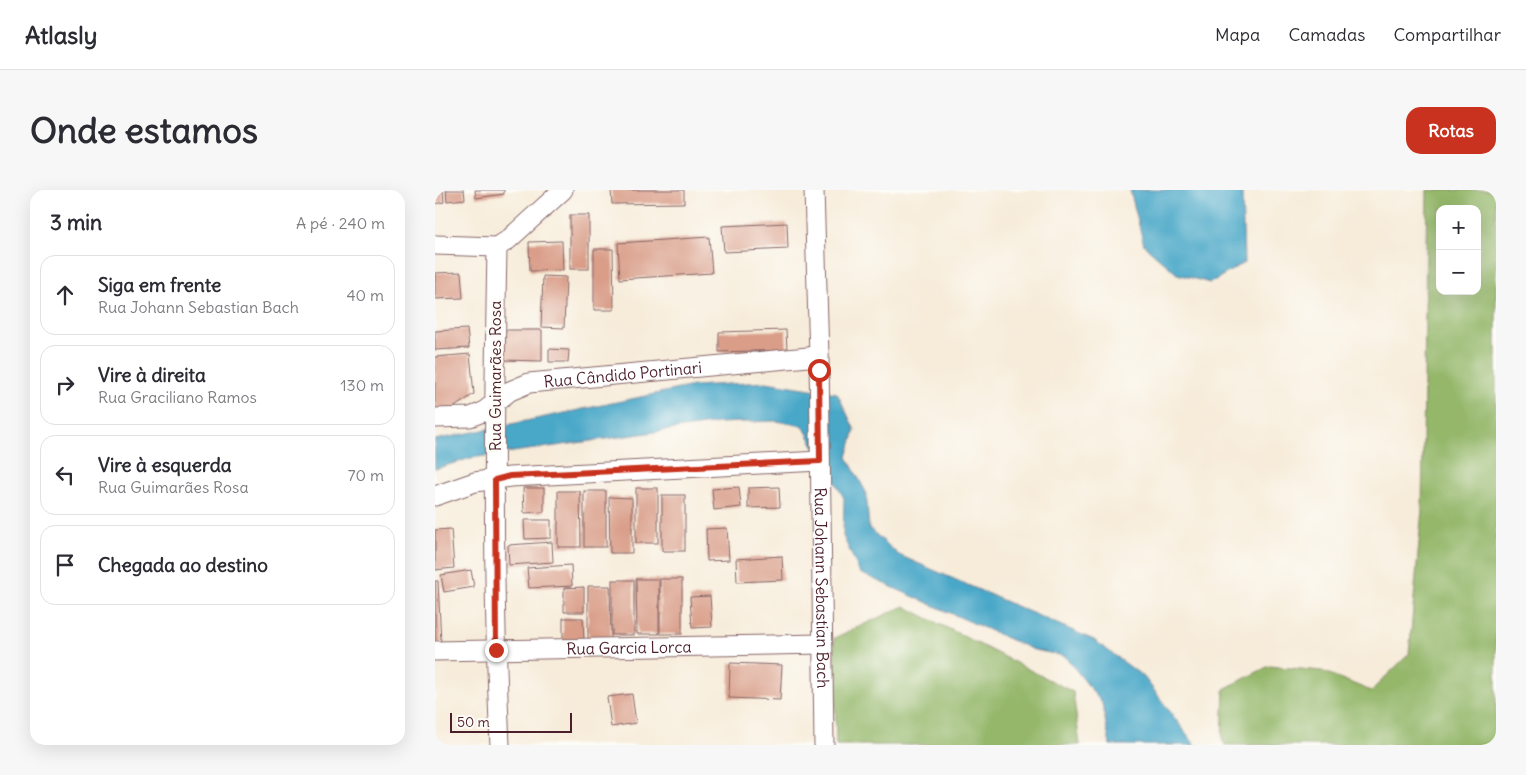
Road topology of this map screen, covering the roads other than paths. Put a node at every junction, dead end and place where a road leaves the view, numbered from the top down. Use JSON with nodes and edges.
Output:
{"nodes":[{"id":1,"x":563,"y":190,"type":"edge"},
{"id":2,"x":814,"y":190,"type":"edge"},
{"id":3,"x":435,"y":245,"type":"edge"},
{"id":4,"x":497,"y":247,"type":"junction"},
{"id":5,"x":819,"y":356,"type":"junction"},
{"id":6,"x":494,"y":403,"type":"junction"},
{"id":7,"x":435,"y":418,"type":"edge"},
{"id":8,"x":820,"y":461,"type":"junction"},
{"id":9,"x":495,"y":480,"type":"junction"},
{"id":10,"x":435,"y":496,"type":"edge"},
{"id":11,"x":822,"y":644,"type":"junction"},
{"id":12,"x":496,"y":650,"type":"junction"},
{"id":13,"x":435,"y":651,"type":"edge"},
{"id":14,"x":500,"y":745,"type":"edge"},
{"id":15,"x":824,"y":745,"type":"edge"}],
"edges":[{"from":1,"to":4,"type":"street"},
{"from":2,"to":5,"type":"street","name":"Rua Johann Sebastian Bach"},
{"from":3,"to":4,"type":"street"},
{"from":4,"to":6,"type":"street","name":"Rua Guimarães Rosa"},
{"from":5,"to":6,"type":"street","name":"Rua Cândido Portinari"},
{"from":5,"to":8,"type":"street","name":"Rua Johann Sebastian Bach"},
{"from":6,"to":7,"type":"street","name":"Rua Cândido Portinari"},
{"from":6,"to":9,"type":"street","name":"Rua Guimarães Rosa"},
{"from":8,"to":9,"type":"street"},
{"from":8,"to":11,"type":"street","name":"Rua Johann Sebastian Bach"},
{"from":9,"to":10,"type":"street"},
{"from":9,"to":12,"type":"street","name":"Rua Guimarães Rosa"},
{"from":11,"to":12,"type":"street","name":"Rua Garcia Lorca"},
{"from":11,"to":15,"type":"street","name":"Rua Johann Sebastian Bach"},
{"from":12,"to":13,"type":"street","name":"Rua Garcia Lorca"},
{"from":12,"to":14,"type":"street","name":"Rua Guimarães Rosa"}]}
